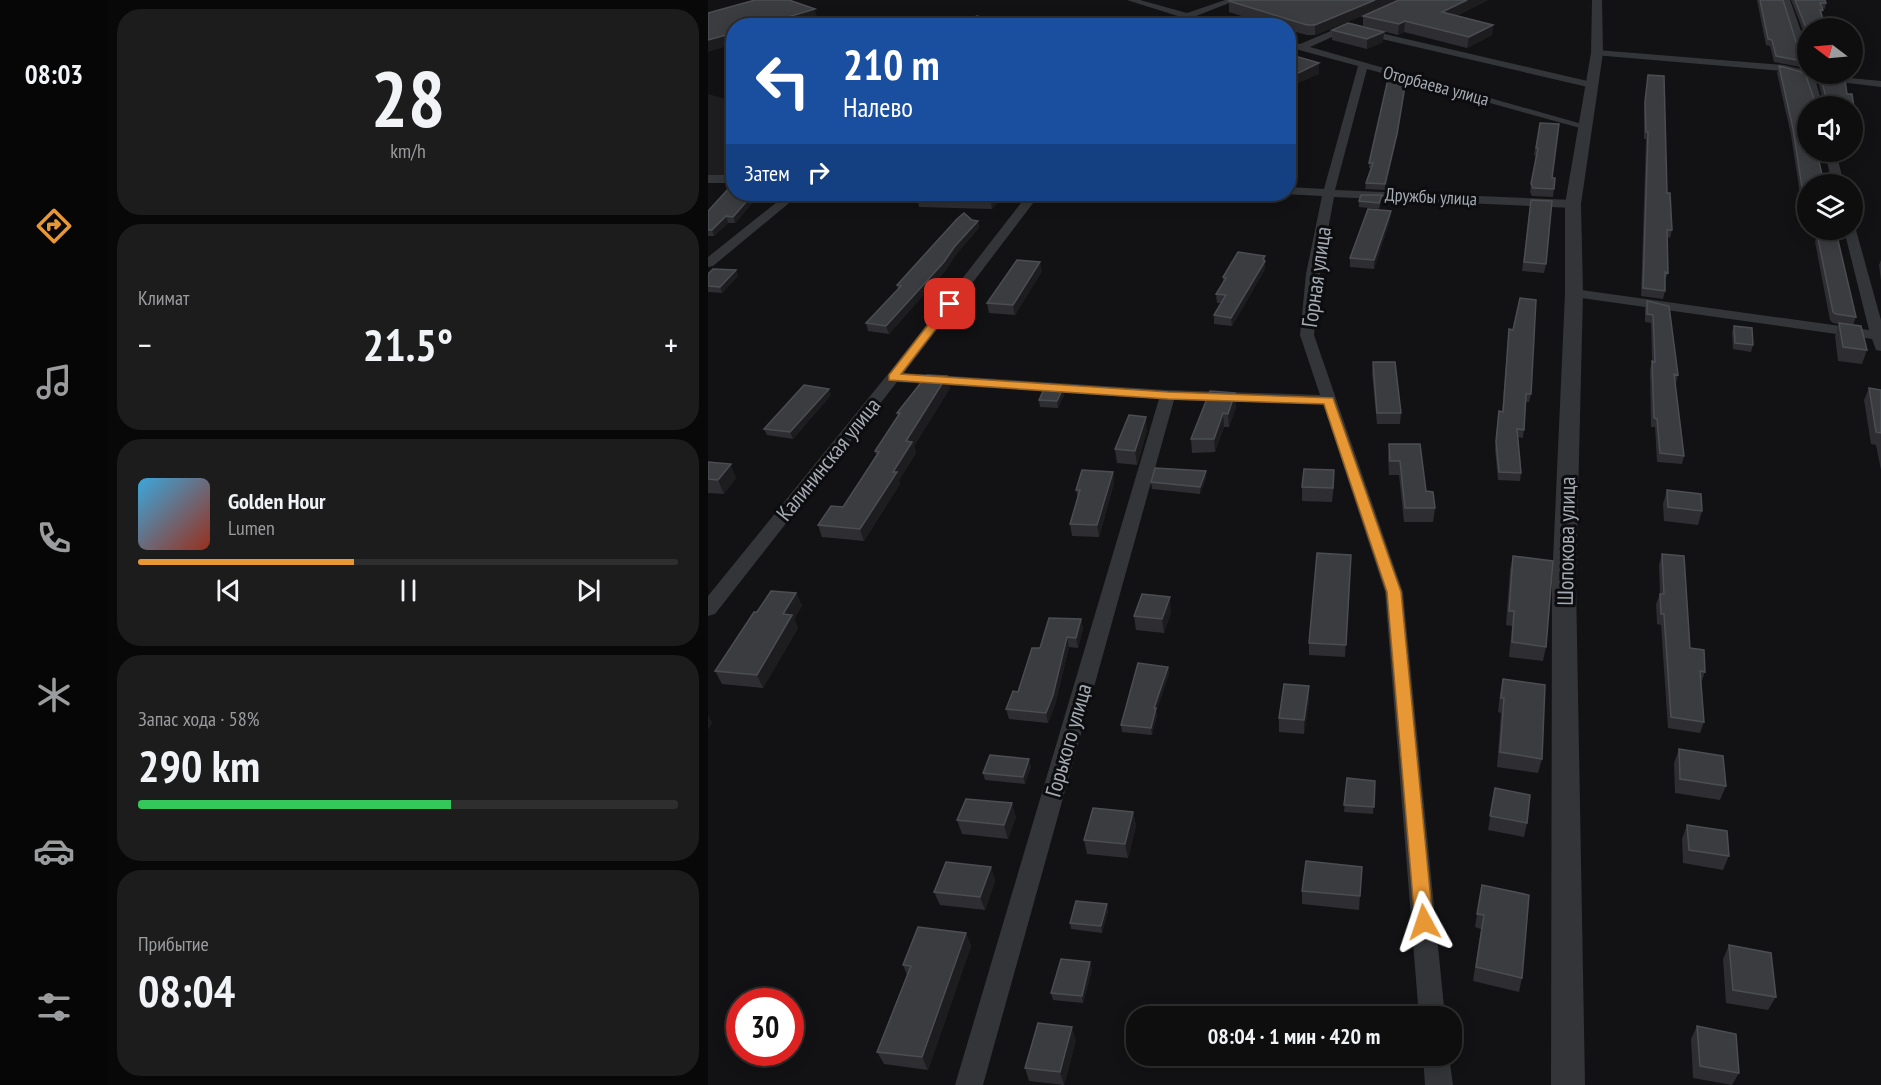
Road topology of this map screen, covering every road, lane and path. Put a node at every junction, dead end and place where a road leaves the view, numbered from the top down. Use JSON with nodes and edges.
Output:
{"nodes":[{"id":1,"x":1131,"y":0,"type":"edge"},
{"id":2,"x":1233,"y":0,"type":"edge"},
{"id":3,"x":1597,"y":0,"type":"edge"},
{"id":4,"x":1786,"y":0,"type":"edge"},
{"id":5,"x":1179,"y":3,"type":"dead end"},
{"id":6,"x":1163,"y":9,"type":"junction"},
{"id":7,"x":1188,"y":16,"type":"junction"},
{"id":8,"x":1194,"y":18,"type":"edge"},
{"id":9,"x":1363,"y":21,"type":"edge"},
{"id":10,"x":1347,"y":28,"type":"junction"},
{"id":11,"x":1797,"y":34,"type":"edge"},
{"id":12,"x":1296,"y":46,"type":"edge"},
{"id":13,"x":1302,"y":47,"type":"junction"},
{"id":14,"x":1597,"y":52,"type":"junction"},
{"id":15,"x":1363,"y":66,"type":"junction"},
{"id":16,"x":1797,"y":70,"type":"edge"},
{"id":17,"x":1863,"y":81,"type":"edge"},
{"id":18,"x":1881,"y":84,"type":"edge"},
{"id":19,"x":1592,"y":85,"type":"junction"},
{"id":20,"x":1584,"y":126,"type":"junction"},
{"id":21,"x":708,"y":179,"type":"edge"},
{"id":22,"x":726,"y":179,"type":"edge"},
{"id":23,"x":1296,"y":190,"type":"edge"},
{"id":24,"x":1329,"y":192,"type":"junction"},
{"id":25,"x":785,"y":201,"type":"edge"},
{"id":26,"x":1029,"y":201,"type":"edge"},
{"id":27,"x":1573,"y":204,"type":"junction"},
{"id":28,"x":1853,"y":240,"type":"edge"},
{"id":29,"x":708,"y":263,"type":"edge"},
{"id":30,"x":1574,"y":293,"type":"junction"},
{"id":31,"x":1880,"y":340,"type":"edge"},
{"id":32,"x":893,"y":377,"type":"junction"},
{"id":33,"x":1168,"y":395,"type":"junction"},
{"id":34,"x":1329,"y":400,"type":"junction"},
{"id":35,"x":708,"y":609,"type":"edge"},
{"id":36,"x":1431,"y":1006,"type":"edge"},
{"id":37,"x":1437,"y":1066,"type":"edge"},
{"id":38,"x":969,"y":1085,"type":"edge"},
{"id":39,"x":1439,"y":1085,"type":"edge"},
{"id":40,"x":1568,"y":1085,"type":"edge"}],
"edges":[{"from":1,"to":6,"type":"street"},
{"from":2,"to":7,"type":"street"},
{"from":3,"to":14,"type":"street","name":"Шопокова улица"},
{"from":4,"to":11,"type":"street"},
{"from":5,"to":6,"type":"street"},
{"from":6,"to":7,"type":"street"},
{"from":7,"to":8,"type":"street"},
{"from":9,"to":10,"type":"street"},
{"from":10,"to":13,"type":"street"},
{"from":10,"to":19,"type":"street"},
{"from":12,"to":13,"type":"street","name":"Оторбаева улица"},
{"from":13,"to":15,"type":"street","name":"Оторбаева улица"},
{"from":14,"to":16,"type":"street"},
{"from":14,"to":19,"type":"street","name":"Шопокова улица"},
{"from":15,"to":20,"type":"street","name":"Оторбаева улица"},
{"from":15,"to":24,"type":"street","name":"Горная улица"},
{"from":17,"to":18,"type":"street"},
{"from":19,"to":20,"type":"street","name":"Шопокова улица"},
{"from":20,"to":27,"type":"street","name":"Шопокова улица"},
{"from":21,"to":22,"type":"street"},
{"from":23,"to":24,"type":"street","name":"Дружбы улица"},
{"from":24,"to":27,"type":"street","name":"Дружбы улица"},
{"from":24,"to":34,"type":"street","name":"Горная улица"},
{"from":25,"to":29,"type":"street"},
{"from":26,"to":32,"type":"street","name":"Калининская улица"},
{"from":27,"to":30,"type":"street","name":"Шопокова улица"},
{"from":28,"to":31,"type":"street"},
{"from":30,"to":31,"type":"street"},
{"from":30,"to":40,"type":"street","name":"Шопокова улица"},
{"from":32,"to":33,"type":"street"},
{"from":32,"to":35,"type":"street","name":"Калининская улица"},
{"from":33,"to":34,"type":"street"},
{"from":33,"to":38,"type":"street","name":"Горького улица"},
{"from":34,"to":36,"type":"street","name":"Горная улица"},
{"from":37,"to":39,"type":"street"}]}
